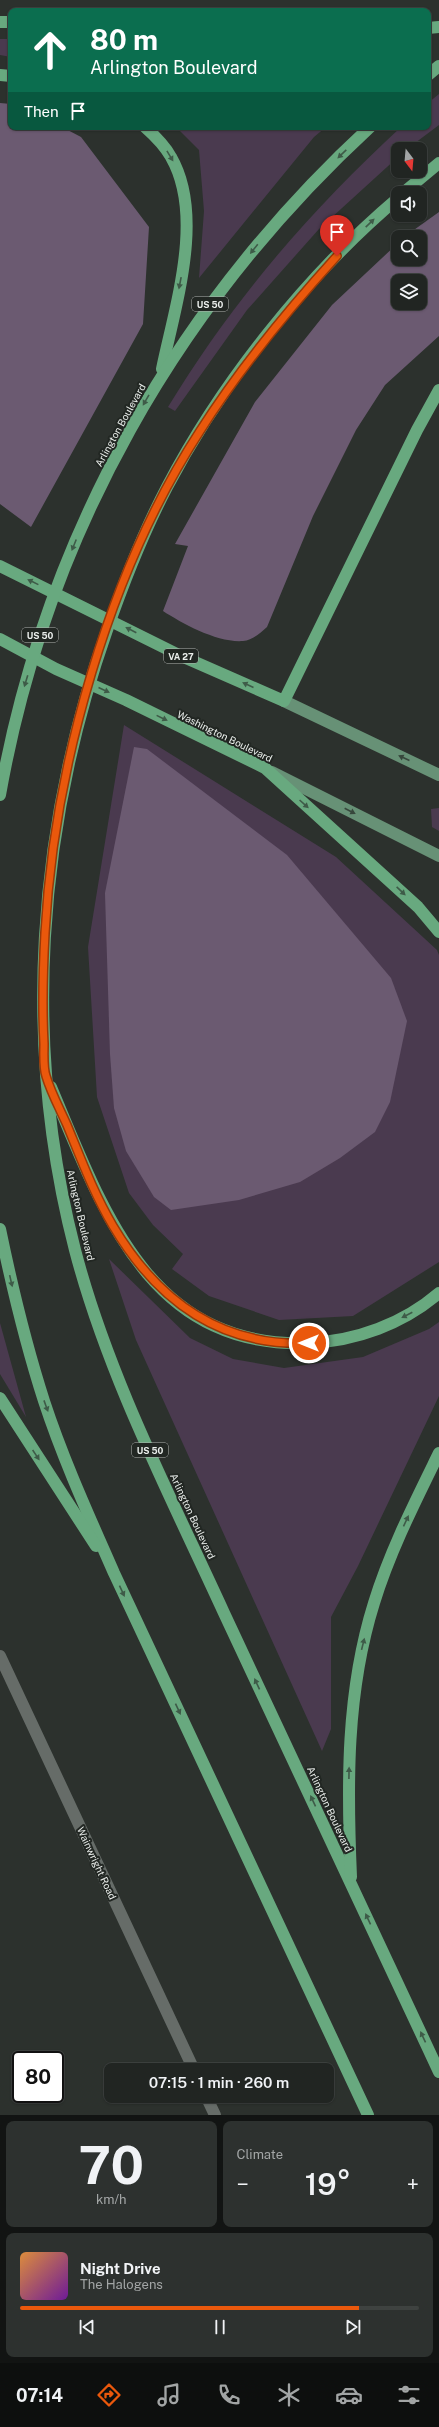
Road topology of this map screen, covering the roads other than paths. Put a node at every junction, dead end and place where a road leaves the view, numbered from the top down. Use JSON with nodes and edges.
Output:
{"nodes":[{"id":1,"x":439,"y":66,"type":"edge"},
{"id":2,"x":431,"y":73,"type":"edge"},
{"id":3,"x":148,"y":130,"type":"edge"},
{"id":4,"x":367,"y":130,"type":"edge"},
{"id":5,"x":439,"y":163,"type":"edge"},
{"id":6,"x":411,"y":186,"type":"edge"},
{"id":7,"x":391,"y":205,"type":"edge"},
{"id":8,"x":161,"y":375,"type":"junction"},
{"id":9,"x":439,"y":390,"type":"edge"},
{"id":10,"x":0,"y":566,"type":"edge"},
{"id":11,"x":0,"y":639,"type":"edge"},
{"id":12,"x":284,"y":701,"type":"junction"},
{"id":13,"x":265,"y":768,"type":"junction"},
{"id":14,"x":439,"y":775,"type":"edge"},
{"id":15,"x":0,"y":795,"type":"edge"},
{"id":16,"x":439,"y":856,"type":"edge"},
{"id":17,"x":439,"y":932,"type":"edge"},
{"id":18,"x":45,"y":1075,"type":"junction"},
{"id":19,"x":0,"y":1229,"type":"edge"},
{"id":20,"x":439,"y":1293,"type":"edge"},
{"id":21,"x":0,"y":1398,"type":"edge"},
{"id":22,"x":439,"y":1453,"type":"edge"},
{"id":23,"x":114,"y":1573,"type":"junction"},
{"id":24,"x":0,"y":1656,"type":"edge"},
{"id":25,"x":351,"y":1882,"type":"junction"},
{"id":26,"x":191,"y":2063,"type":"edge"},
{"id":27,"x":439,"y":2072,"type":"edge"},
{"id":28,"x":209,"y":2103,"type":"edge"},
{"id":29,"x":215,"y":2115,"type":"edge"},
{"id":30,"x":368,"y":2115,"type":"edge"}],
"edges":[{"from":1,"to":2,"type":"highway"},
{"from":3,"to":8,"type":"highway","one_way":true},
{"from":4,"to":8,"type":"highway","name":"Arlington Boulevard","number":"US 50","one_way":true},
{"from":5,"to":6,"type":"highway"},
{"from":18,"to":7,"type":"highway","name":"Arlington Boulevard","number":"US 50","one_way":true},
{"from":8,"to":15,"type":"highway","name":"Arlington Boulevard","number":"US 50","one_way":true},
{"from":9,"to":12,"type":"highway"},
{"from":12,"to":10,"type":"highway","number":"VA 27","one_way":true},
{"from":11,"to":13,"type":"highway","name":"Washington Boulevard","one_way":true},
{"from":14,"to":12,"type":"main road","one_way":true},
{"from":13,"to":16,"type":"main road","name":"Washington Boulevard","one_way":true},
{"from":13,"to":17,"type":"highway","one_way":true},
{"from":20,"to":18,"type":"highway","one_way":true},
{"from":25,"to":18,"type":"highway","name":"Arlington Boulevard","number":"US 50","one_way":true},
{"from":19,"to":23,"type":"highway","one_way":true},
{"from":21,"to":23,"type":"highway","one_way":true},
{"from":25,"to":22,"type":"highway","one_way":true},
{"from":23,"to":30,"type":"highway","one_way":true},
{"from":24,"to":26,"type":"street","name":"Wainwright Road"},
{"from":27,"to":25,"type":"highway","name":"Arlington Boulevard","number":"US 50","one_way":true},
{"from":28,"to":29,"type":"street"}]}
